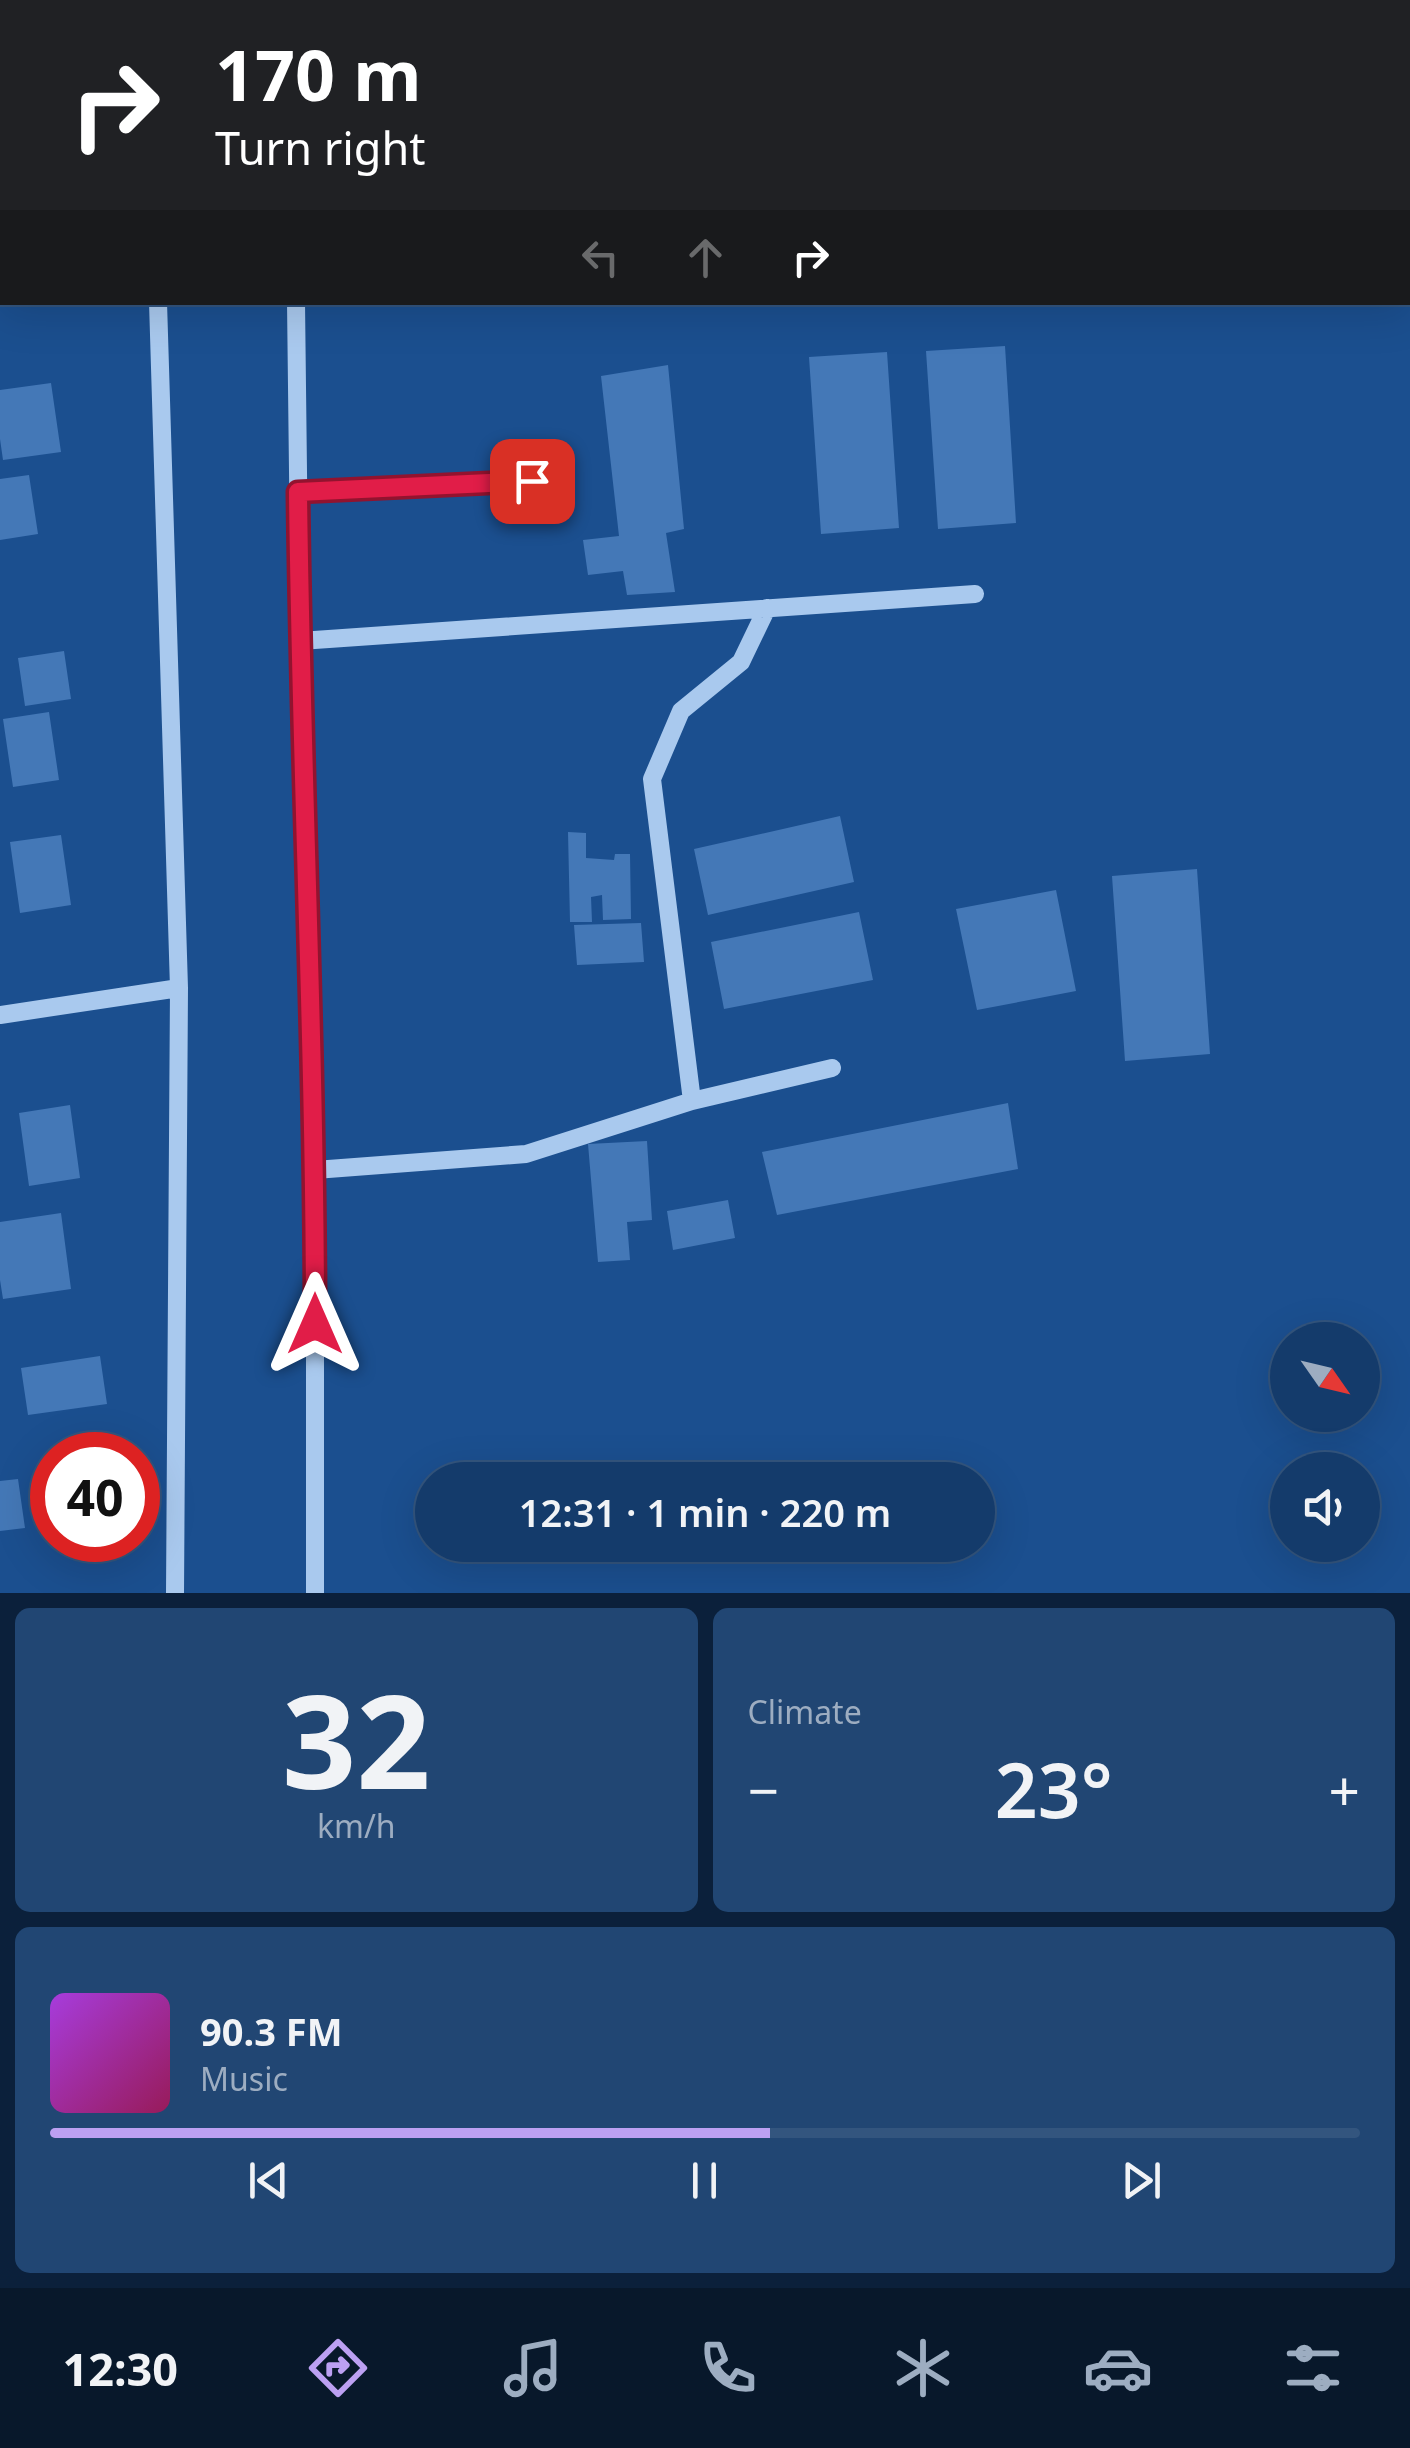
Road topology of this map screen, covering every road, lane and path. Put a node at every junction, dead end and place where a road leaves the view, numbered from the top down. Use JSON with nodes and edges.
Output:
{"nodes":[{"id":1,"x":158,"y":305,"type":"edge"},
{"id":2,"x":296,"y":305,"type":"edge"},
{"id":3,"x":532,"y":481,"type":"dead end"},
{"id":4,"x":298,"y":492,"type":"junction"},
{"id":5,"x":975,"y":594,"type":"dead end"},
{"id":6,"x":767,"y":608,"type":"junction"},
{"id":7,"x":300,"y":640,"type":"junction"},
{"id":8,"x":179,"y":988,"type":"junction"},
{"id":9,"x":0,"y":1015,"type":"edge"},
{"id":10,"x":832,"y":1068,"type":"dead end"},
{"id":11,"x":692,"y":1101,"type":"junction"},
{"id":12,"x":315,"y":1170,"type":"junction"},
{"id":13,"x":175,"y":1593,"type":"edge"},
{"id":14,"x":315,"y":1593,"type":"edge"}],
"edges":[{"from":1,"to":8,"type":"street"},
{"from":2,"to":4,"type":"street"},
{"from":3,"to":4,"type":"street"},
{"from":4,"to":7,"type":"street"},
{"from":5,"to":6,"type":"street"},
{"from":6,"to":7,"type":"street"},
{"from":6,"to":11,"type":"street"},
{"from":7,"to":12,"type":"street"},
{"from":8,"to":9,"type":"street"},
{"from":8,"to":13,"type":"street"},
{"from":10,"to":11,"type":"street"},
{"from":11,"to":12,"type":"street"},
{"from":12,"to":14,"type":"street"}]}
